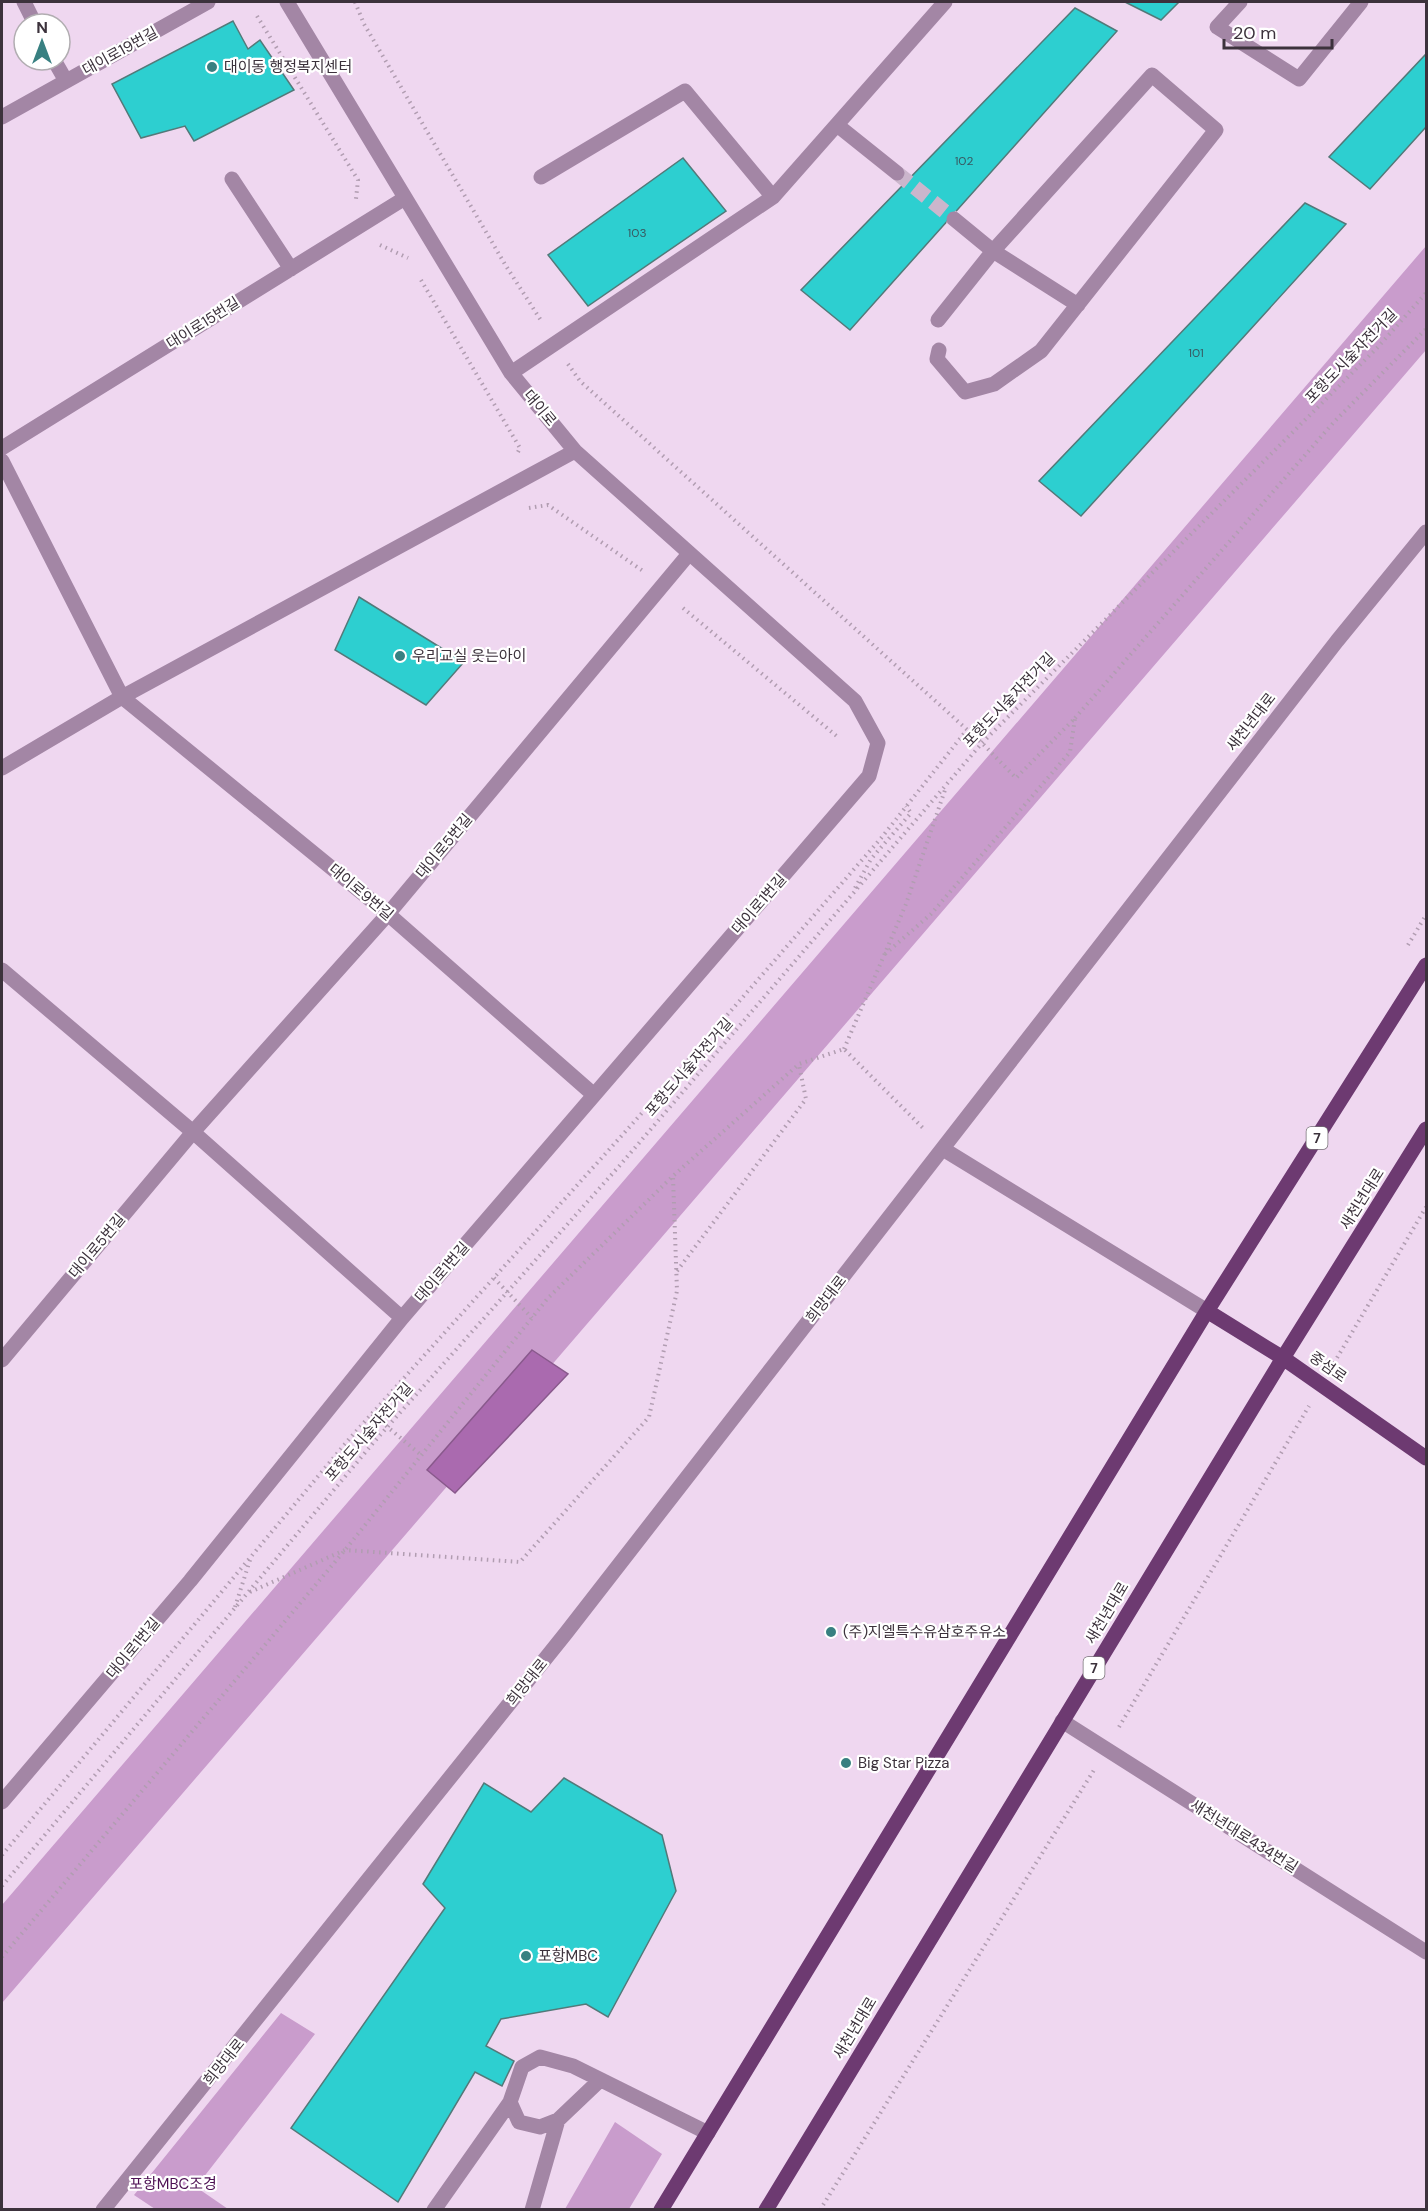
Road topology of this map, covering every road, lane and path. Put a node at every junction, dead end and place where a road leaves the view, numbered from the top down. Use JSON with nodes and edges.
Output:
{"nodes":[{"id":1,"x":208,"y":2,"type":"edge"},
{"id":2,"x":287,"y":2,"type":"edge"},
{"id":3,"x":355,"y":2,"type":"edge"},
{"id":4,"x":945,"y":2,"type":"edge"},
{"id":5,"x":1240,"y":2,"type":"edge"},
{"id":6,"x":1361,"y":2,"type":"edge"},
{"id":7,"x":257,"y":16,"type":"dead end"},
{"id":8,"x":61,"y":72,"type":"edge"},
{"id":9,"x":66,"y":81,"type":"junction"},
{"id":10,"x":2,"y":117,"type":"edge"},
{"id":11,"x":837,"y":125,"type":"junction"},
{"id":12,"x":897,"y":173,"type":"tunnel mouth"},
{"id":13,"x":541,"y":177,"type":"dead end"},
{"id":14,"x":232,"y":179,"type":"dead end"},
{"id":15,"x":773,"y":197,"type":"junction"},
{"id":16,"x":405,"y":198,"type":"junction"},
{"id":17,"x":356,"y":203,"type":"dead end"},
{"id":18,"x":954,"y":219,"type":"tunnel mouth"},
{"id":19,"x":376,"y":244,"type":"dead end"},
{"id":20,"x":993,"y":251,"type":"junction"},
{"id":21,"x":412,"y":265,"type":"dead end"},
{"id":22,"x":291,"y":269,"type":"junction"},
{"id":23,"x":418,"y":275,"type":"dead end"},
{"id":24,"x":1426,"y":293,"type":"edge"},
{"id":25,"x":1078,"y":305,"type":"junction"},
{"id":26,"x":938,"y":320,"type":"dead end"},
{"id":27,"x":1426,"y":329,"type":"edge"},
{"id":28,"x":555,"y":343,"type":"junction"},
{"id":29,"x":939,"y":350,"type":"dead end"},
{"id":30,"x":511,"y":373,"type":"junction"},
{"id":31,"x":2,"y":448,"type":"edge"},
{"id":32,"x":575,"y":451,"type":"junction"},
{"id":33,"x":515,"y":459,"type":"dead end"},
{"id":34,"x":2,"y":461,"type":"edge"},
{"id":35,"x":529,"y":508,"type":"dead end"},
{"id":36,"x":1426,"y":532,"type":"edge"},
{"id":37,"x":688,"y":555,"type":"junction"},
{"id":38,"x":644,"y":572,"type":"dead end"},
{"id":39,"x":683,"y":608,"type":"dead end"},
{"id":40,"x":122,"y":697,"type":"junction"},
{"id":41,"x":1075,"y":718,"type":"junction"},
{"id":42,"x":966,"y":731,"type":"junction"},
{"id":43,"x":839,"y":738,"type":"dead end"},
{"id":44,"x":878,"y":743,"type":"joint"},
{"id":45,"x":982,"y":743,"type":"junction"},
{"id":46,"x":2,"y":768,"type":"edge"},
{"id":47,"x":947,"y":783,"type":"junction"},
{"id":48,"x":906,"y":806,"type":"junction"},
{"id":49,"x":850,"y":897,"type":"junction"},
{"id":50,"x":388,"y":914,"type":"junction"},
{"id":51,"x":884,"y":955,"type":"junction"},
{"id":52,"x":1426,"y":965,"type":"edge"},
{"id":53,"x":2,"y":970,"type":"edge"},
{"id":54,"x":844,"y":1049,"type":"junction"},
{"id":55,"x":799,"y":1064,"type":"junction"},
{"id":56,"x":594,"y":1095,"type":"junction"},
{"id":57,"x":1426,"y":1129,"type":"edge"},
{"id":58,"x":193,"y":1132,"type":"junction"},
{"id":59,"x":943,"y":1149,"type":"junction"},
{"id":60,"x":673,"y":1176,"type":"junction"},
{"id":61,"x":1426,"y":1207,"type":"edge"},
{"id":62,"x":676,"y":1272,"type":"junction"},
{"id":63,"x":494,"y":1278,"type":"junction"},
{"id":64,"x":508,"y":1293,"type":"junction"},
{"id":65,"x":1207,"y":1311,"type":"junction"},
{"id":66,"x":402,"y":1318,"type":"junction"},
{"id":67,"x":532,"y":1318,"type":"junction"},
{"id":68,"x":1283,"y":1358,"type":"junction"},
{"id":69,"x":2,"y":1360,"type":"edge"},
{"id":70,"x":1322,"y":1384,"type":"junction"},
{"id":71,"x":372,"y":1414,"type":"junction"},
{"id":72,"x":388,"y":1428,"type":"junction"},
{"id":73,"x":421,"y":1455,"type":"junction"},
{"id":74,"x":1426,"y":1458,"type":"edge"},
{"id":75,"x":345,"y":1550,"type":"junction"},
{"id":76,"x":251,"y":1558,"type":"junction"},
{"id":77,"x":249,"y":1593,"type":"junction"},
{"id":78,"x":234,"y":1611,"type":"junction"},
{"id":79,"x":1062,"y":1721,"type":"junction"},
{"id":80,"x":1106,"y":1749,"type":"junction"},
{"id":81,"x":2,"y":1802,"type":"edge"},
{"id":82,"x":2,"y":1855,"type":"edge"},
{"id":83,"x":2,"y":1886,"type":"edge"},
{"id":84,"x":1426,"y":1952,"type":"edge"},
{"id":85,"x":2,"y":1957,"type":"edge"},
{"id":86,"x":599,"y":2080,"type":"junction"},
{"id":87,"x":510,"y":2102,"type":"junction"},
{"id":88,"x":558,"y":2120,"type":"junction"},
{"id":89,"x":708,"y":2133,"type":"junction"},
{"id":90,"x":103,"y":2210,"type":"edge"},
{"id":91,"x":434,"y":2210,"type":"edge"},
{"id":92,"x":532,"y":2210,"type":"edge"},
{"id":93,"x":661,"y":2210,"type":"edge"},
{"id":94,"x":766,"y":2210,"type":"edge"},
{"id":95,"x":820,"y":2210,"type":"edge"}],
"edges":[{"from":1,"to":9,"type":"street","name":"대이로19번길"},
{"from":2,"to":16,"type":"street","name":"대이로"},
{"from":3,"to":28,"type":"path"},
{"from":4,"to":11,"type":"street"},
{"from":5,"to":6,"type":"street"},
{"from":7,"to":17,"type":"path"},
{"from":8,"to":9,"type":"street"},
{"from":9,"to":10,"type":"street","name":"대이로19번길"},
{"from":11,"to":12,"type":"street"},
{"from":11,"to":15,"type":"street"},
{"from":13,"to":15,"type":"street"},
{"from":14,"to":22,"type":"street"},
{"from":15,"to":28,"type":"street"},
{"from":16,"to":22,"type":"street","name":"대이로15번길"},
{"from":16,"to":30,"type":"street","name":"대이로"},
{"from":18,"to":20,"type":"street"},
{"from":19,"to":21,"type":"path"},
{"from":20,"to":25,"type":"street"},
{"from":20,"to":25,"type":"street"},
{"from":20,"to":26,"type":"street"},
{"from":22,"to":31,"type":"street","name":"대이로15번길"},
{"from":23,"to":33,"type":"path"},
{"from":24,"to":45,"type":"path","name":"포항도시숲자전거길"},
{"from":25,"to":29,"type":"street"},
{"from":27,"to":41,"type":"path"},
{"from":28,"to":30,"type":"street"},
{"from":28,"to":42,"type":"path"},
{"from":30,"to":32,"type":"street","name":"대이로"},
{"from":32,"to":37,"type":"street","name":"대이로"},
{"from":32,"to":40,"type":"street"},
{"from":34,"to":40,"type":"street"},
{"from":35,"to":38,"type":"path"},
{"from":36,"to":59,"type":"street","name":"새천년대로"},
{"from":37,"to":44,"type":"street","name":"대이로"},
{"from":37,"to":50,"type":"street","name":"대이로5번길"},
{"from":39,"to":43,"type":"path"},
{"from":40,"to":46,"type":"street"},
{"from":40,"to":50,"type":"street","name":"대이로9번길"},
{"from":41,"to":45,"type":"path"},
{"from":41,"to":51,"type":"path"},
{"from":42,"to":45,"type":"path"},
{"from":42,"to":48,"type":"path"},
{"from":44,"to":56,"type":"street","name":"대이로1번길"},
{"from":45,"to":47,"type":"path","name":"포항도시숲자전거길"},
{"from":47,"to":49,"type":"path","name":"포항도시숲자전거길"},
{"from":47,"to":51,"type":"path"},
{"from":48,"to":49,"type":"path"},
{"from":48,"to":63,"type":"path"},
{"from":49,"to":64,"type":"path","name":"포항도시숲자전거길"},
{"from":50,"to":56,"type":"street","name":"대이로9번길"},
{"from":50,"to":58,"type":"street","name":"대이로5번길"},
{"from":51,"to":54,"type":"path"},
{"from":52,"to":65,"type":"main road","number":"7"},
{"from":53,"to":58,"type":"street"},
{"from":54,"to":55,"type":"path"},
{"from":54,"to":59,"type":"path"},
{"from":55,"to":60,"type":"path"},
{"from":55,"to":62,"type":"path"},
{"from":56,"to":66,"type":"street","name":"대이로1번길"},
{"from":57,"to":68,"type":"main road","name":"새천년대로","number":"7"},
{"from":58,"to":66,"type":"street"},
{"from":58,"to":69,"type":"street","name":"대이로5번길"},
{"from":59,"to":65,"type":"street"},
{"from":59,"to":90,"type":"street","name":"희망대로"},
{"from":60,"to":62,"type":"path"},
{"from":60,"to":67,"type":"path"},
{"from":61,"to":70,"type":"path"},
{"from":62,"to":75,"type":"path"},
{"from":63,"to":64,"type":"path"},
{"from":63,"to":71,"type":"path"},
{"from":64,"to":67,"type":"path"},
{"from":64,"to":72,"type":"path","name":"포항도시숲자전거길"},
{"from":65,"to":68,"type":"main road","name":"중섬로"},
{"from":65,"to":89,"type":"main road","number":"7"},
{"from":66,"to":81,"type":"street","name":"대이로1번길"},
{"from":67,"to":73,"type":"path"},
{"from":68,"to":70,"type":"main road","name":"중섬로"},
{"from":68,"to":79,"type":"main road","name":"새천년대로","number":"7"},
{"from":70,"to":74,"type":"main road","name":"중섬로"},
{"from":70,"to":80,"type":"path"},
{"from":71,"to":72,"type":"path"},
{"from":71,"to":76,"type":"path"},
{"from":72,"to":73,"type":"path"},
{"from":72,"to":77,"type":"path","name":"포항도시숲자전거길"},
{"from":73,"to":75,"type":"path"},
{"from":75,"to":77,"type":"path"},
{"from":75,"to":85,"type":"path"},
{"from":76,"to":78,"type":"path"},
{"from":76,"to":82,"type":"path"},
{"from":77,"to":78,"type":"path","name":"포항도시숲자전거길"},
{"from":78,"to":83,"type":"path","name":"포항도시숲자전거길"},
{"from":79,"to":80,"type":"street","name":"새천년대로434번길"},
{"from":79,"to":94,"type":"main road","name":"새천년대로","number":"7"},
{"from":80,"to":84,"type":"street","name":"새천년대로434번길"},
{"from":80,"to":95,"type":"path"},
{"from":86,"to":87,"type":"street"},
{"from":86,"to":88,"type":"street"},
{"from":86,"to":89,"type":"street"},
{"from":87,"to":88,"type":"street"},
{"from":87,"to":91,"type":"street"},
{"from":88,"to":92,"type":"street"},
{"from":89,"to":93,"type":"main road","number":"7"}]}
